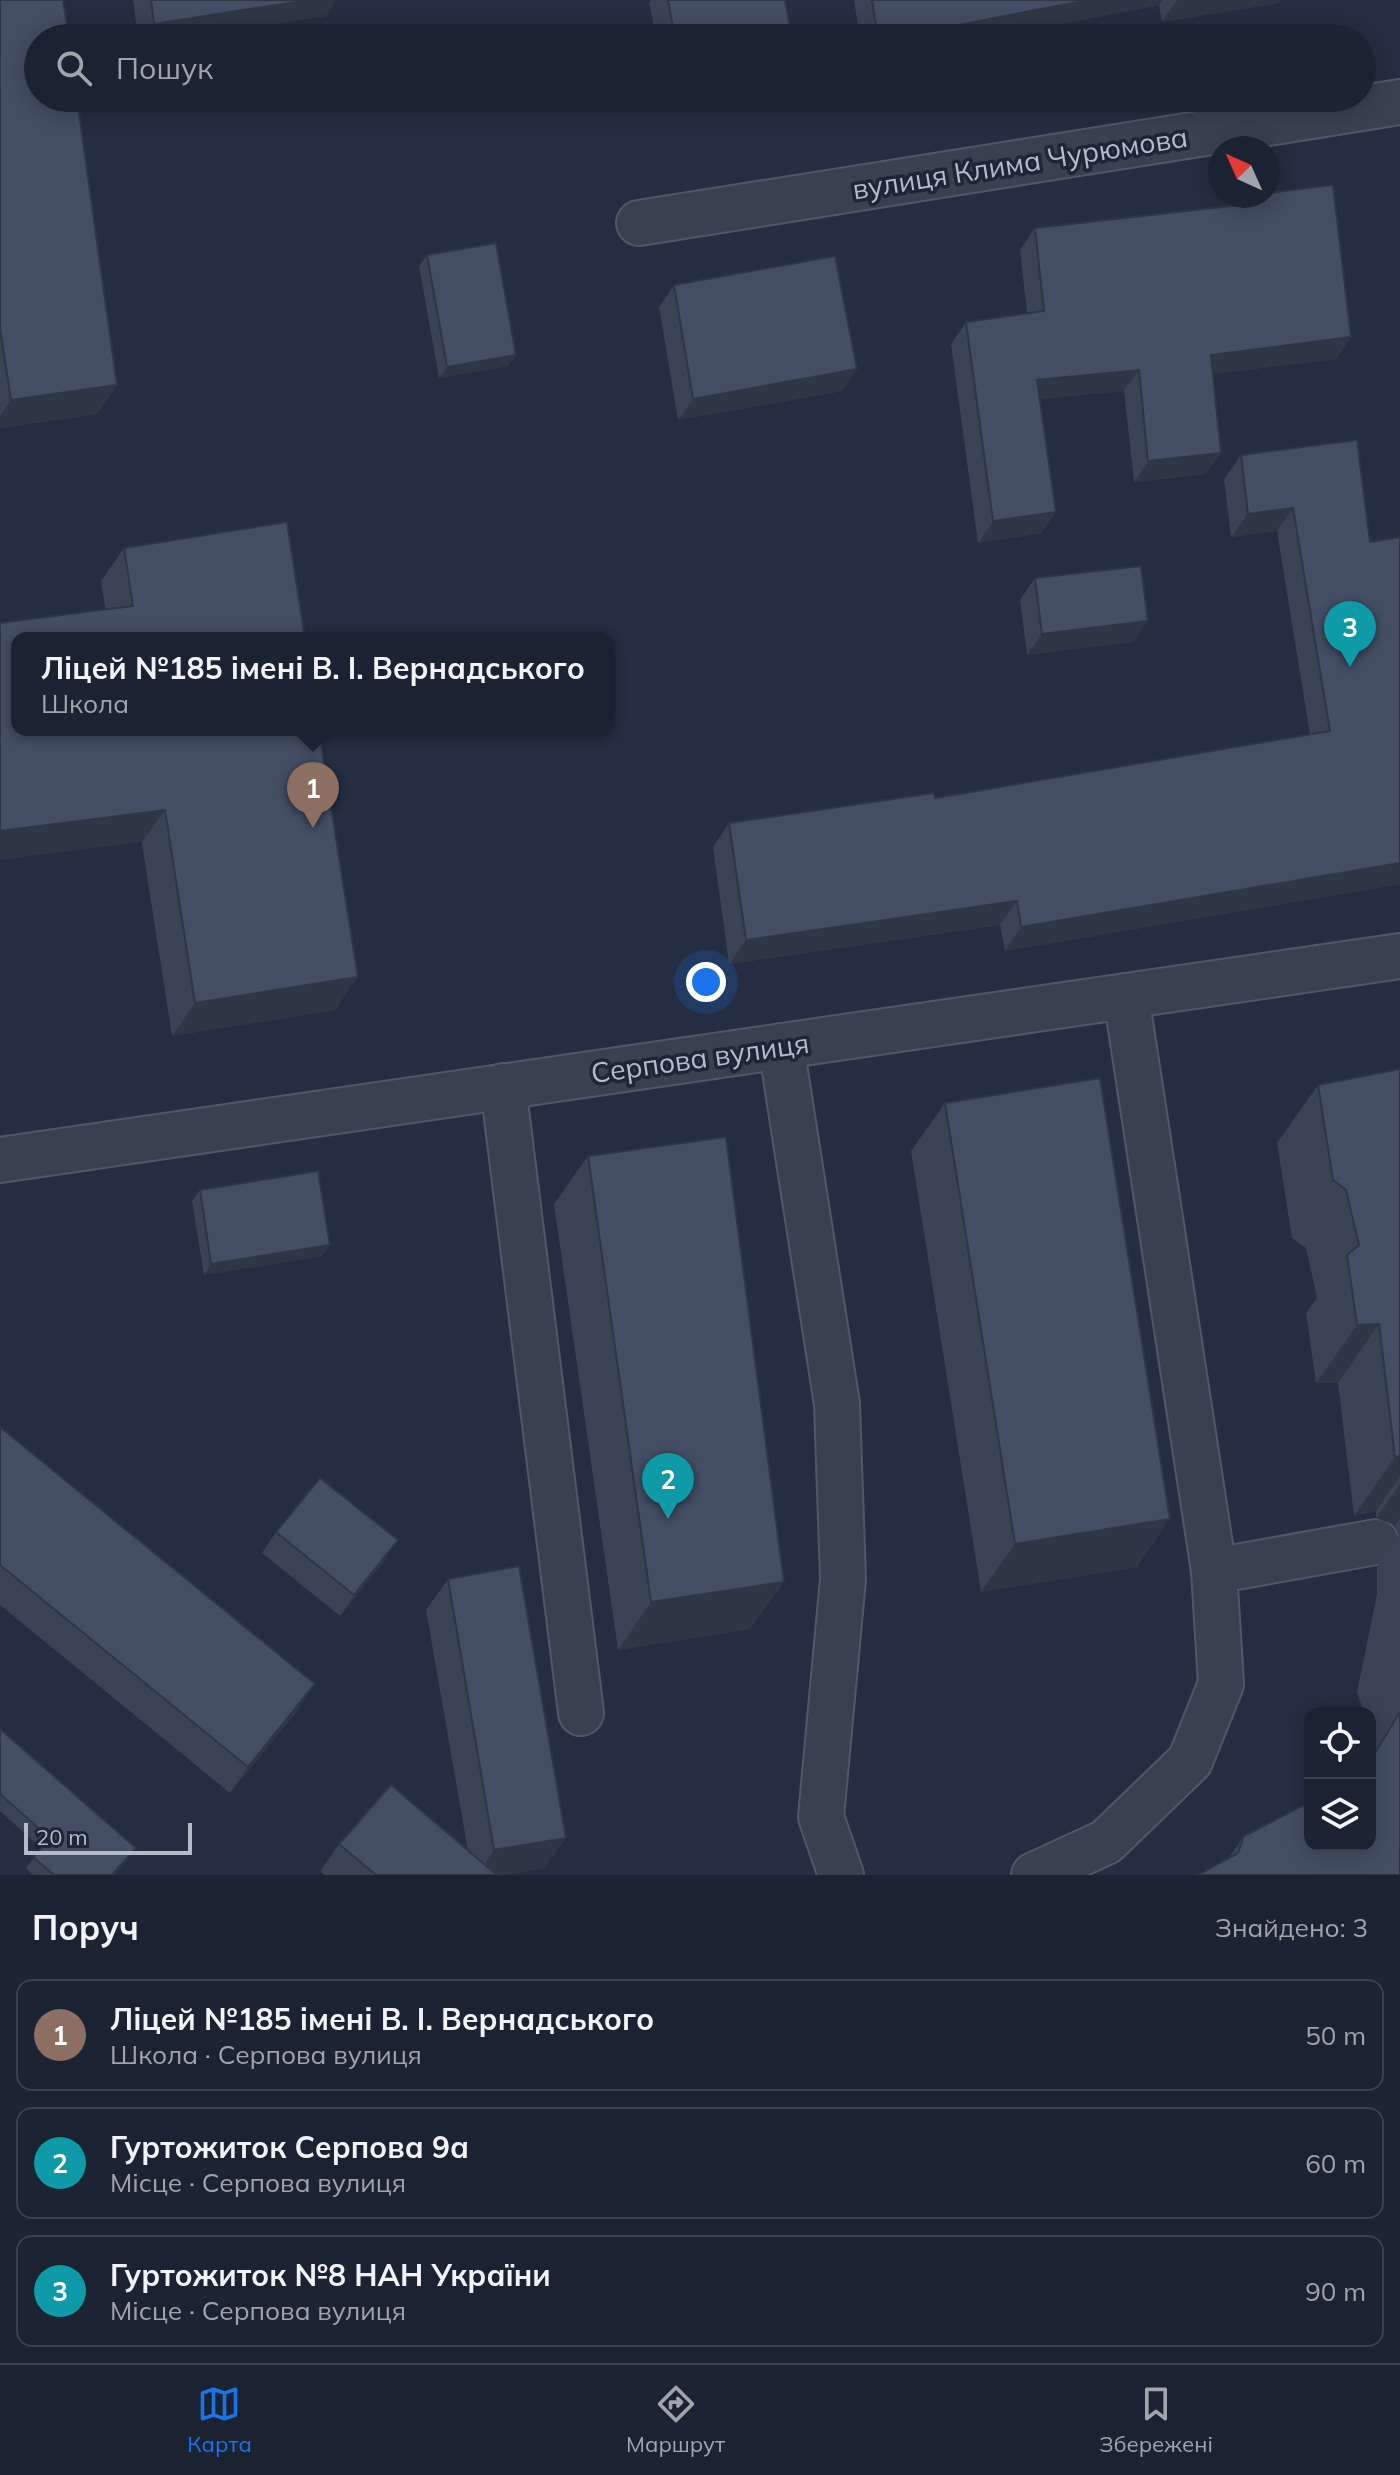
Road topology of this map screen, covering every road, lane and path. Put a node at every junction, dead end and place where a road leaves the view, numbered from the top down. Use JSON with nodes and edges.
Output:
{"nodes":[{"id":1,"x":1400,"y":102,"type":"edge"},
{"id":2,"x":1376,"y":106,"type":"edge"},
{"id":3,"x":1337,"y":112,"type":"edge"},
{"id":4,"x":639,"y":223,"type":"dead end"},
{"id":5,"x":1400,"y":956,"type":"edge"},
{"id":6,"x":1126,"y":996,"type":"junction"},
{"id":7,"x":781,"y":1046,"type":"junction"},
{"id":8,"x":503,"y":1086,"type":"junction"},
{"id":9,"x":0,"y":1160,"type":"edge"},
{"id":10,"x":1376,"y":1542,"type":"dead end"},
{"id":11,"x":1214,"y":1571,"type":"junction"},
{"id":12,"x":581,"y":1713,"type":"dead end"},
{"id":13,"x":841,"y":1875,"type":"edge"},
{"id":14,"x":1034,"y":1875,"type":"edge"}],
"edges":[{"from":1,"to":2,"type":"street","name":"вулиця Клима Чурюмова"},
{"from":3,"to":4,"type":"street","name":"вулиця Клима Чурюмова"},
{"from":5,"to":6,"type":"street","name":"Серпова вулиця"},
{"from":6,"to":7,"type":"street","name":"Серпова вулиця"},
{"from":6,"to":11,"type":"street"},
{"from":7,"to":8,"type":"street","name":"Серпова вулиця"},
{"from":7,"to":13,"type":"street"},
{"from":8,"to":9,"type":"street","name":"Серпова вулиця"},
{"from":8,"to":12,"type":"street"},
{"from":10,"to":11,"type":"street"},
{"from":11,"to":14,"type":"street"}]}
